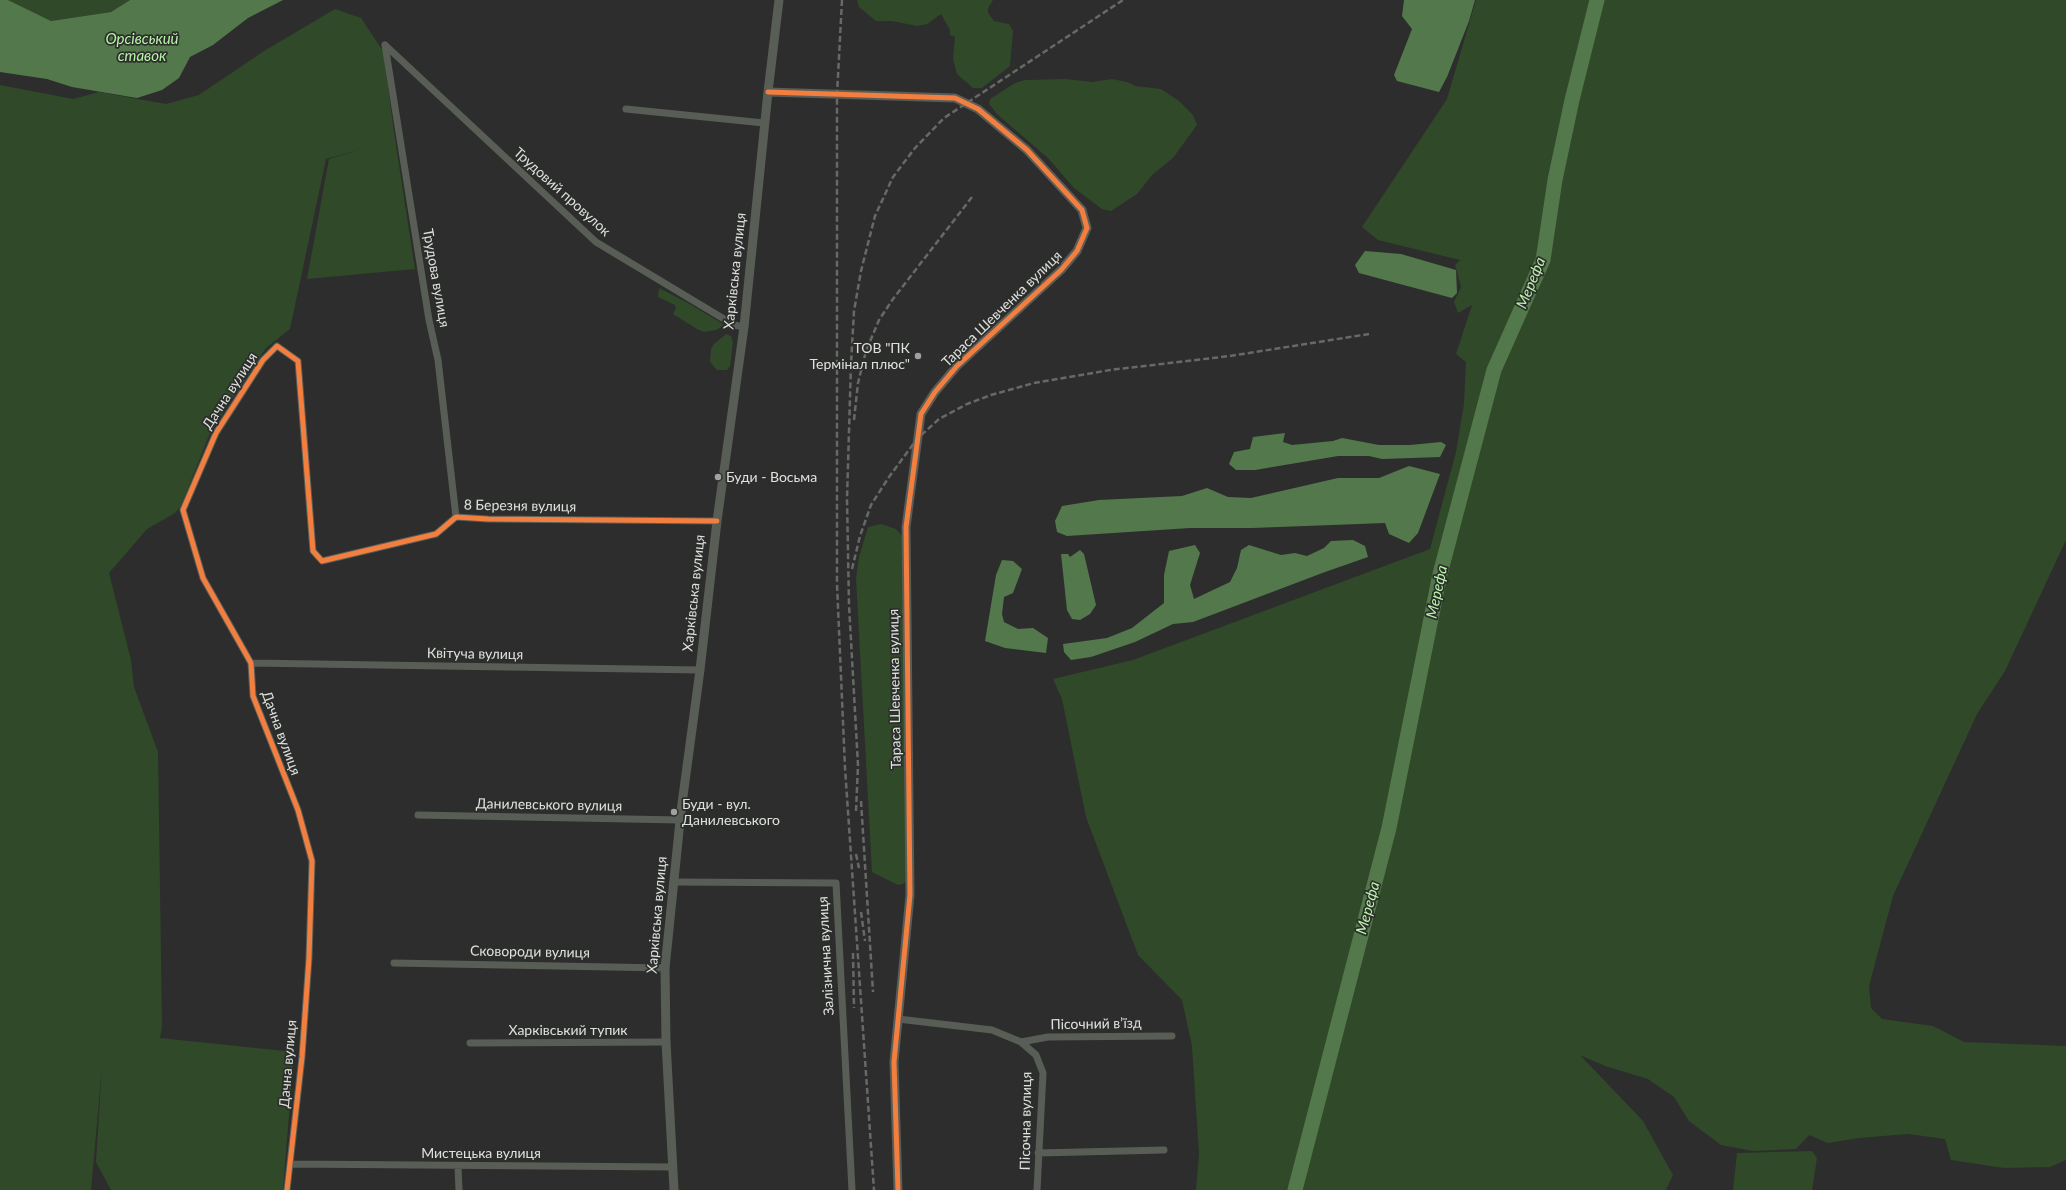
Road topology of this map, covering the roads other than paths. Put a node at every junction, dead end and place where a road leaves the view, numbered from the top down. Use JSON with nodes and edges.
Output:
{"nodes":[{"id":1,"x":779,"y":0,"type":"edge"},
{"id":2,"x":385,"y":45,"type":"joint"},
{"id":3,"x":768,"y":92,"type":"junction"},
{"id":4,"x":626,"y":110,"type":"dead end"},
{"id":5,"x":764,"y":124,"type":"junction"},
{"id":6,"x":744,"y":327,"type":"junction"},
{"id":7,"x":298,"y":361,"type":"joint"},
{"id":8,"x":456,"y":517,"type":"junction"},
{"id":9,"x":716,"y":521,"type":"junction"},
{"id":10,"x":251,"y":663,"type":"junction"},
{"id":11,"x":700,"y":670,"type":"junction"},
{"id":12,"x":418,"y":816,"type":"dead end"},
{"id":13,"x":680,"y":820,"type":"junction"},
{"id":14,"x":673,"y":882,"type":"junction"},
{"id":15,"x":394,"y":963,"type":"dead end"},
{"id":16,"x":665,"y":968,"type":"junction"},
{"id":17,"x":898,"y":1019,"type":"junction"},
{"id":18,"x":1172,"y":1036,"type":"dead end"},
{"id":19,"x":666,"y":1042,"type":"junction"},
{"id":20,"x":1021,"y":1042,"type":"junction"},
{"id":21,"x":470,"y":1043,"type":"dead end"},
{"id":22,"x":1164,"y":1150,"type":"dead end"},
{"id":23,"x":1038,"y":1154,"type":"junction"},
{"id":24,"x":290,"y":1164,"type":"junction"},
{"id":25,"x":458,"y":1166,"type":"junction"},
{"id":26,"x":673,"y":1167,"type":"junction"},
{"id":27,"x":287,"y":1190,"type":"edge"},
{"id":28,"x":459,"y":1190,"type":"edge"},
{"id":29,"x":674,"y":1190,"type":"edge"},
{"id":30,"x":852,"y":1190,"type":"edge"},
{"id":31,"x":898,"y":1190,"type":"edge"},
{"id":32,"x":1037,"y":1190,"type":"edge"}],
"edges":[{"from":1,"to":3,"type":"street","name":"Харківська вулиця"},
{"from":2,"to":6,"type":"street","name":"Трудовий провулок"},
{"from":2,"to":8,"type":"street","name":"Трудова вулиця"},
{"from":3,"to":5,"type":"street","name":"Харківська вулиця"},
{"from":3,"to":17,"type":"street","name":"Тараса Шевченка вулиця"},
{"from":4,"to":5,"type":"street"},
{"from":5,"to":6,"type":"street","name":"Харківська вулиця"},
{"from":6,"to":9,"type":"street","name":"Харківська вулиця"},
{"from":7,"to":8,"type":"street","name":"8 Березня вулиця"},
{"from":7,"to":10,"type":"street","name":"Дачна вулиця"},
{"from":8,"to":9,"type":"street","name":"8 Березня вулиця"},
{"from":9,"to":11,"type":"street","name":"Харківська вулиця"},
{"from":10,"to":11,"type":"street","name":"Квітуча вулиця"},
{"from":10,"to":24,"type":"street","name":"Дачна вулиця"},
{"from":11,"to":13,"type":"street","name":"Харківська вулиця"},
{"from":12,"to":13,"type":"street","name":"Данилевського вулиця"},
{"from":13,"to":14,"type":"street","name":"Харківська вулиця"},
{"from":14,"to":16,"type":"street","name":"Харківська вулиця"},
{"from":14,"to":30,"type":"street","name":"Залізнична вулиця"},
{"from":15,"to":16,"type":"street","name":"Сковороди вулиця"},
{"from":16,"to":19,"type":"street","name":"Харківська вулиця"},
{"from":17,"to":20,"type":"street","name":"Пісочна вулиця"},
{"from":17,"to":31,"type":"street","name":"Тараса Шевченка вулиця"},
{"from":18,"to":20,"type":"street","name":"Пісочний в’їзд"},
{"from":19,"to":21,"type":"street","name":"Харківський тупик"},
{"from":19,"to":26,"type":"street","name":"Харківська вулиця"},
{"from":20,"to":23,"type":"street","name":"Пісочна вулиця"},
{"from":22,"to":23,"type":"street"},
{"from":23,"to":32,"type":"street","name":"Пісочна вулиця"},
{"from":24,"to":25,"type":"street","name":"Мистецька вулиця"},
{"from":24,"to":27,"type":"street","name":"Дачна вулиця"},
{"from":25,"to":26,"type":"street","name":"Мистецька вулиця"},
{"from":25,"to":28,"type":"street"},
{"from":26,"to":29,"type":"street","name":"Харківська вулиця"}]}
